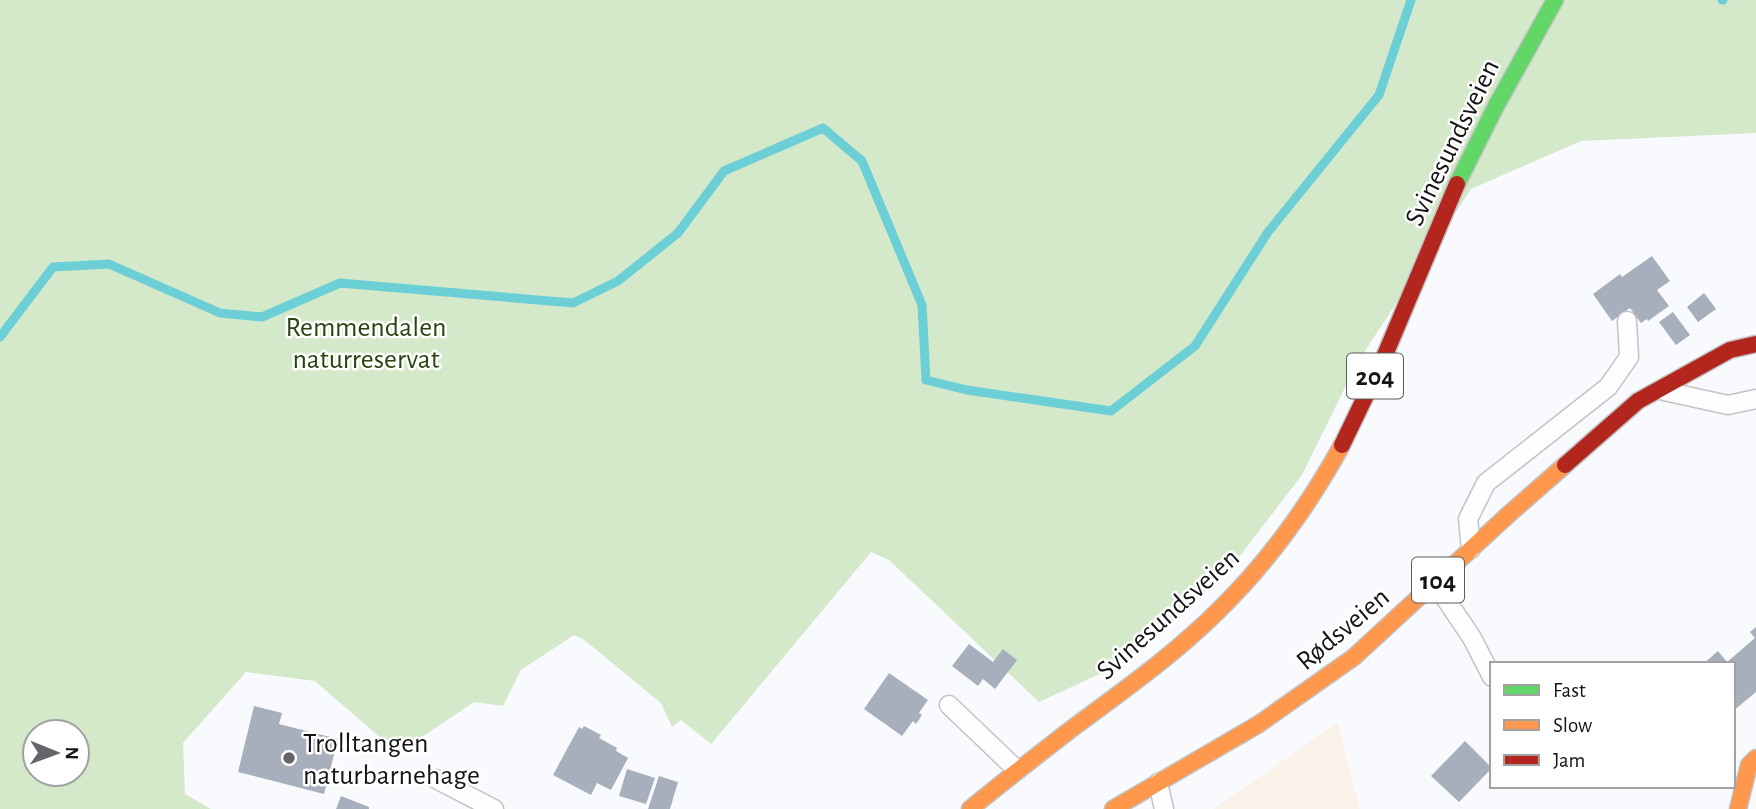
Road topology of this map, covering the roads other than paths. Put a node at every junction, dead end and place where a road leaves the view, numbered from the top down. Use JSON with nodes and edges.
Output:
{"nodes":[{"id":1,"x":1555,"y":0,"type":"edge"},
{"id":2,"x":1627,"y":321,"type":"dead end"},
{"id":3,"x":1756,"y":344,"type":"edge"},
{"id":4,"x":1657,"y":390,"type":"junction"},
{"id":5,"x":1756,"y":399,"type":"edge"},
{"id":6,"x":1471,"y":549,"type":"junction"},
{"id":7,"x":1435,"y":583,"type":"junction"},
{"id":8,"x":1490,"y":673,"type":"edge"},
{"id":9,"x":949,"y":705,"type":"dead end"},
{"id":10,"x":1756,"y":758,"type":"edge"},
{"id":11,"x":1017,"y":770,"type":"junction"},
{"id":12,"x":436,"y":779,"type":"dead end"},
{"id":13,"x":1158,"y":783,"type":"junction"},
{"id":14,"x":494,"y":809,"type":"edge"},
{"id":15,"x":970,"y":809,"type":"edge"},
{"id":16,"x":1113,"y":809,"type":"edge"},
{"id":17,"x":1164,"y":809,"type":"edge"},
{"id":18,"x":1738,"y":809,"type":"edge"}],
"edges":[{"from":1,"to":11,"type":"main road","name":"Svinesundsveien","number":"204"},
{"from":2,"to":6,"type":"lane"},
{"from":3,"to":4,"type":"main road","name":"Rødsveien","number":"104"},
{"from":4,"to":5,"type":"lane"},
{"from":4,"to":6,"type":"main road","name":"Rødsveien","number":"104"},
{"from":6,"to":7,"type":"main road","name":"Rødsveien","number":"104"},
{"from":7,"to":8,"type":"lane"},
{"from":7,"to":13,"type":"main road","name":"Rødsveien","number":"104"},
{"from":9,"to":11,"type":"lane"},
{"from":10,"to":18,"type":"main road"},
{"from":11,"to":15,"type":"main road","name":"Svinesundsveien","number":"204"},
{"from":12,"to":14,"type":"lane"},
{"from":13,"to":16,"type":"main road","name":"Rødsveien","number":"104"},
{"from":13,"to":17,"type":"lane"}]}
